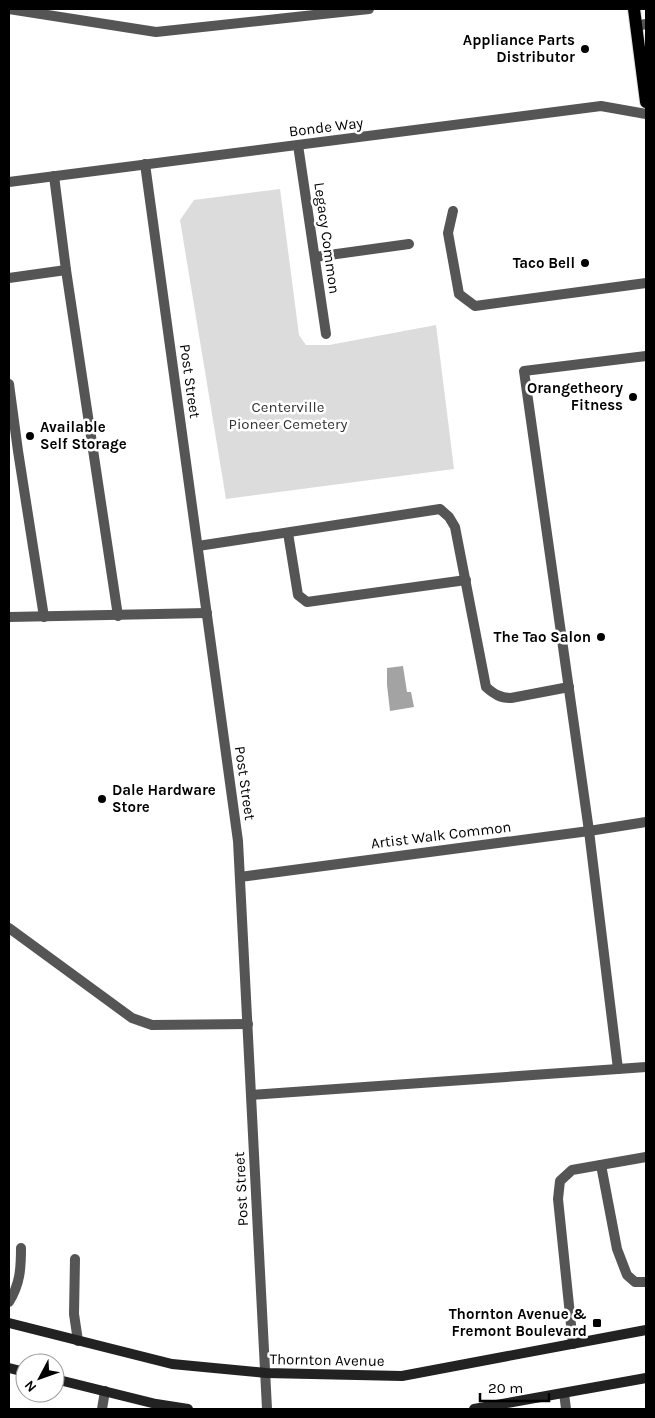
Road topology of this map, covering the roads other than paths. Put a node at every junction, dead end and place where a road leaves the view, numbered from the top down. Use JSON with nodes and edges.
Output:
{"nodes":[{"id":1,"x":9,"y":9,"type":"edge"},
{"id":2,"x":369,"y":9,"type":"edge"},
{"id":3,"x":634,"y":9,"type":"edge"},
{"id":4,"x":641,"y":25,"type":"edge"},
{"id":5,"x":646,"y":102,"type":"edge"},
{"id":6,"x":646,"y":114,"type":"edge"},
{"id":7,"x":298,"y":145,"type":"junction"},
{"id":8,"x":145,"y":164,"type":"junction"},
{"id":9,"x":54,"y":176,"type":"junction"},
{"id":10,"x":9,"y":182,"type":"edge"},
{"id":11,"x":453,"y":211,"type":"dead end"},
{"id":12,"x":409,"y":244,"type":"dead end"},
{"id":13,"x":315,"y":257,"type":"junction"},
{"id":14,"x":66,"y":270,"type":"junction"},
{"id":15,"x":9,"y":278,"type":"edge"},
{"id":16,"x":646,"y":283,"type":"edge"},
{"id":17,"x":326,"y":334,"type":"dead end"},
{"id":18,"x":646,"y":356,"type":"edge"},
{"id":19,"x":9,"y":384,"type":"edge"},
{"id":20,"x":288,"y":532,"type":"junction"},
{"id":21,"x":198,"y":546,"type":"junction"},
{"id":22,"x":466,"y":580,"type":"junction"},
{"id":23,"x":207,"y":613,"type":"junction"},
{"id":24,"x":118,"y":616,"type":"junction"},
{"id":25,"x":9,"y":617,"type":"edge"},
{"id":26,"x":44,"y":617,"type":"junction"},
{"id":27,"x":568,"y":687,"type":"junction"},
{"id":28,"x":646,"y":822,"type":"edge"},
{"id":29,"x":589,"y":831,"type":"junction"},
{"id":30,"x":240,"y":877,"type":"junction"},
{"id":31,"x":9,"y":928,"type":"edge"},
{"id":32,"x":248,"y":1024,"type":"junction"},
{"id":33,"x":646,"y":1067,"type":"edge"},
{"id":34,"x":618,"y":1069,"type":"junction"},
{"id":35,"x":251,"y":1096,"type":"junction"},
{"id":36,"x":646,"y":1157,"type":"edge"},
{"id":37,"x":601,"y":1165,"type":"junction"},
{"id":38,"x":21,"y":1248,"type":"dead end"},
{"id":39,"x":75,"y":1259,"type":"dead end"},
{"id":40,"x":646,"y":1282,"type":"edge"},
{"id":41,"x":9,"y":1302,"type":"edge"},
{"id":42,"x":9,"y":1324,"type":"edge"},
{"id":43,"x":646,"y":1330,"type":"edge"},
{"id":44,"x":78,"y":1341,"type":"junction"},
{"id":45,"x":573,"y":1344,"type":"junction"},
{"id":46,"x":266,"y":1374,"type":"junction"},
{"id":47,"x":646,"y":1378,"type":"edge"},
{"id":48,"x":65,"y":1381,"type":"edge"},
{"id":49,"x":105,"y":1391,"type":"junction"},
{"id":50,"x":564,"y":1393,"type":"junction"},
{"id":51,"x":102,"y":1409,"type":"edge"},
{"id":52,"x":188,"y":1409,"type":"edge"},
{"id":53,"x":267,"y":1409,"type":"edge"},
{"id":54,"x":474,"y":1409,"type":"edge"},
{"id":55,"x":566,"y":1409,"type":"edge"}],
"edges":[{"from":1,"to":2,"type":"street"},
{"from":3,"to":4,"type":"main road"},
{"from":4,"to":5,"type":"main road"},
{"from":6,"to":7,"type":"street","name":"Bonde Way"},
{"from":7,"to":8,"type":"street","name":"Bonde Way"},
{"from":7,"to":13,"type":"street","name":"Legacy Common"},
{"from":8,"to":9,"type":"street","name":"Bonde Way"},
{"from":8,"to":21,"type":"street","name":"Post Street"},
{"from":9,"to":10,"type":"street","name":"Bonde Way"},
{"from":9,"to":14,"type":"street"},
{"from":11,"to":16,"type":"street"},
{"from":12,"to":13,"type":"street"},
{"from":13,"to":17,"type":"street","name":"Legacy Common"},
{"from":14,"to":15,"type":"street"},
{"from":14,"to":24,"type":"street"},
{"from":18,"to":27,"type":"street"},
{"from":19,"to":26,"type":"street"},
{"from":20,"to":21,"type":"street"},
{"from":20,"to":22,"type":"street"},
{"from":20,"to":22,"type":"street"},
{"from":21,"to":23,"type":"street","name":"Post Street"},
{"from":22,"to":27,"type":"street"},
{"from":23,"to":24,"type":"street"},
{"from":23,"to":30,"type":"street","name":"Post Street"},
{"from":24,"to":26,"type":"street"},
{"from":25,"to":26,"type":"street"},
{"from":27,"to":29,"type":"street"},
{"from":28,"to":29,"type":"street","name":"Artist Walk Common"},
{"from":29,"to":30,"type":"street","name":"Artist Walk Common"},
{"from":29,"to":34,"type":"street"},
{"from":30,"to":32,"type":"street","name":"Post Street"},
{"from":31,"to":32,"type":"street"},
{"from":32,"to":35,"type":"street","name":"Post Street"},
{"from":33,"to":34,"type":"street"},
{"from":34,"to":35,"type":"street"},
{"from":35,"to":46,"type":"street","name":"Post Street"},
{"from":36,"to":37,"type":"street"},
{"from":37,"to":40,"type":"street"},
{"from":37,"to":45,"type":"street"},
{"from":38,"to":41,"type":"street"},
{"from":39,"to":44,"type":"street"},
{"from":42,"to":44,"type":"street","name":"Thornton Avenue"},
{"from":43,"to":45,"type":"street","name":"Thornton Avenue"},
{"from":44,"to":46,"type":"street","name":"Thornton Avenue"},
{"from":45,"to":46,"type":"street","name":"Thornton Avenue"},
{"from":46,"to":53,"type":"street","name":"Post Street"},
{"from":47,"to":50,"type":"street"},
{"from":48,"to":49,"type":"street"},
{"from":49,"to":51,"type":"street"},
{"from":49,"to":52,"type":"street"},
{"from":50,"to":54,"type":"street"},
{"from":50,"to":55,"type":"street"}]}
